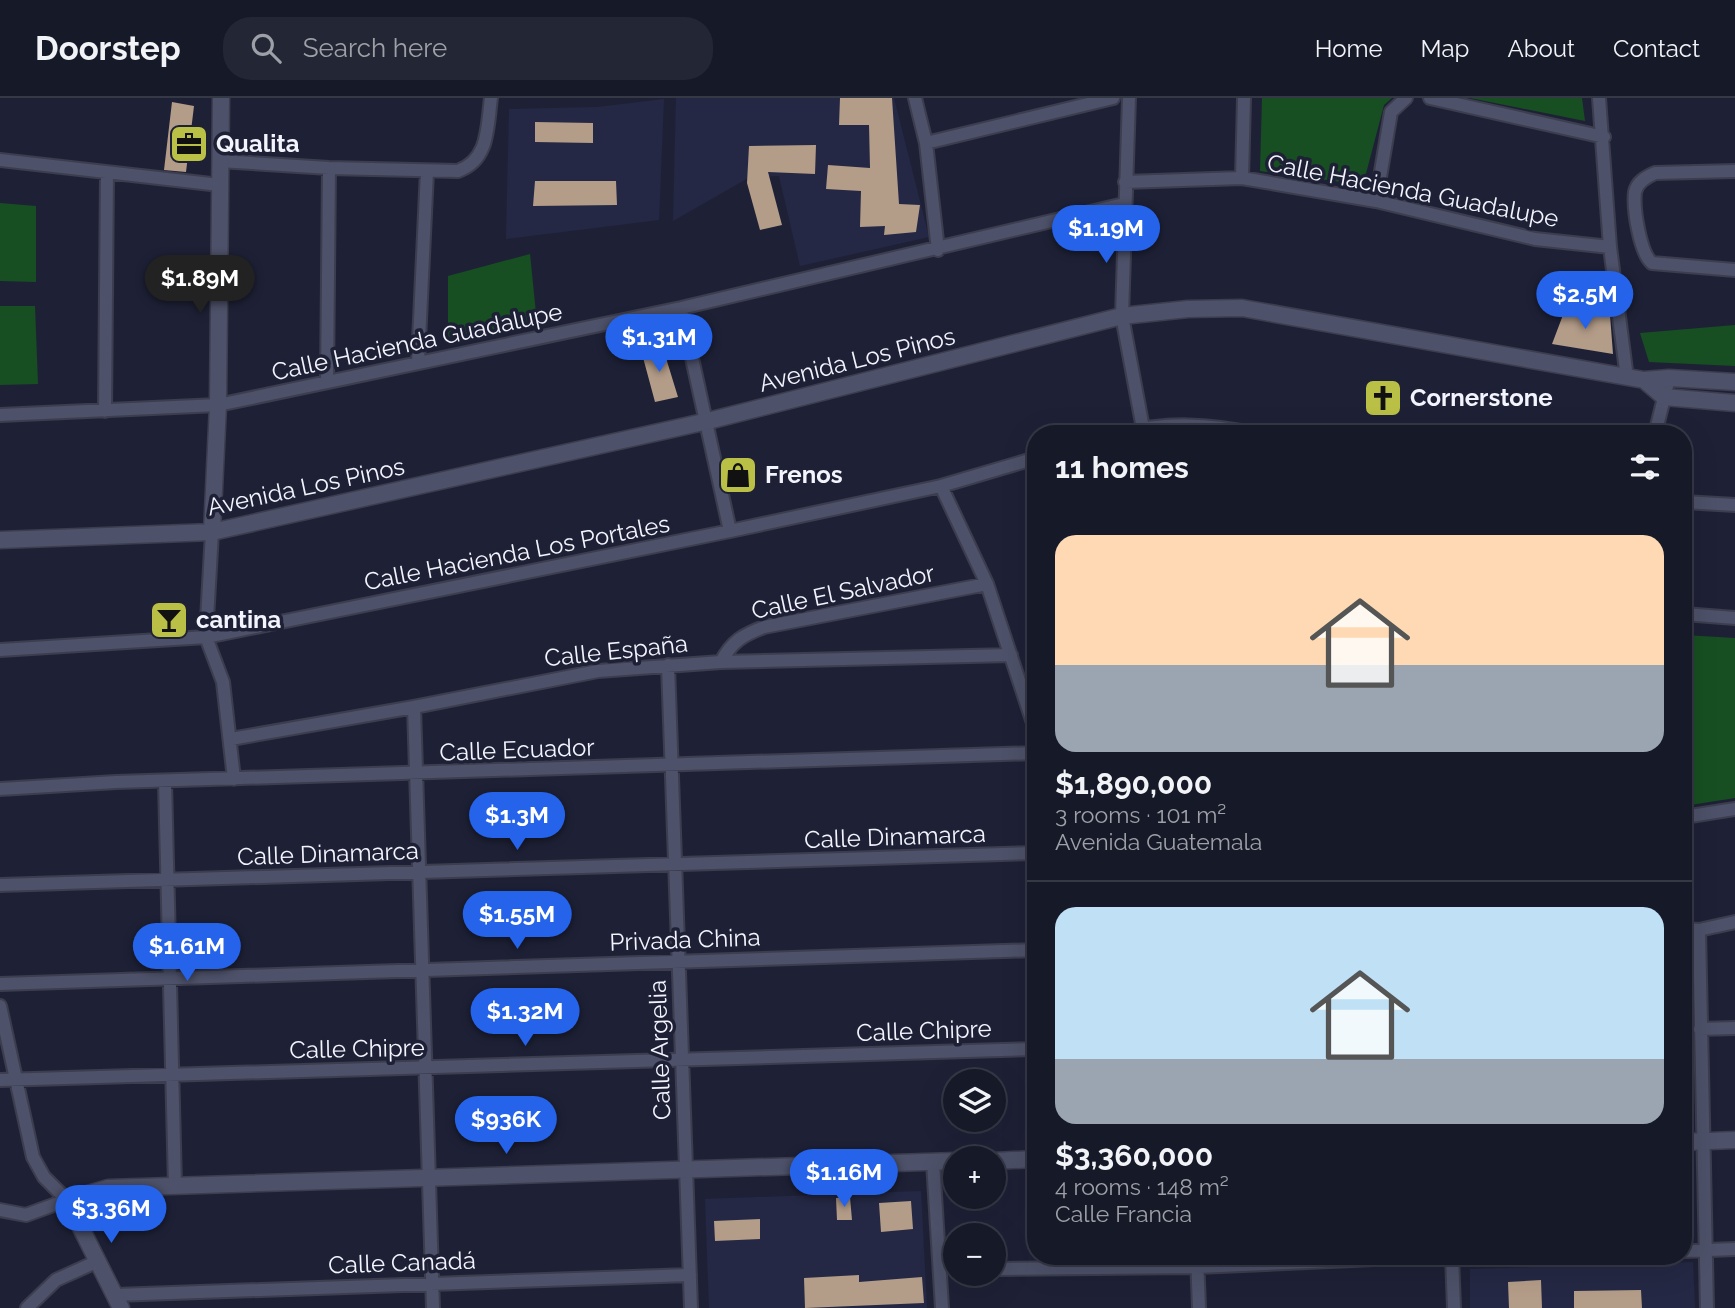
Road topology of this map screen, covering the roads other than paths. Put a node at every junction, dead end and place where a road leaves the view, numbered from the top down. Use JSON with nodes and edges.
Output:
{"nodes":[{"id":1,"x":221,"y":98,"type":"edge"},
{"id":2,"x":491,"y":98,"type":"edge"},
{"id":3,"x":915,"y":98,"type":"edge"},
{"id":4,"x":1113,"y":98,"type":"edge"},
{"id":5,"x":1129,"y":98,"type":"edge"},
{"id":6,"x":1244,"y":98,"type":"edge"},
{"id":7,"x":1406,"y":98,"type":"edge"},
{"id":8,"x":1430,"y":98,"type":"edge"},
{"id":9,"x":1599,"y":98,"type":"edge"},
{"id":10,"x":1604,"y":137,"type":"junction"},
{"id":11,"x":926,"y":143,"type":"junction"},
{"id":12,"x":0,"y":160,"type":"edge"},
{"id":13,"x":219,"y":161,"type":"junction"},
{"id":14,"x":329,"y":168,"type":"junction"},
{"id":15,"x":427,"y":171,"type":"junction"},
{"id":16,"x":1735,"y":171,"type":"edge"},
{"id":17,"x":107,"y":173,"type":"junction"},
{"id":18,"x":1242,"y":178,"type":"junction"},
{"id":19,"x":1125,"y":182,"type":"junction"},
{"id":20,"x":219,"y":185,"type":"junction"},
{"id":21,"x":1376,"y":201,"type":"junction"},
{"id":22,"x":1124,"y":204,"type":"junction"},
{"id":23,"x":1610,"y":247,"type":"junction"},
{"id":24,"x":938,"y":250,"type":"junction"},
{"id":25,"x":1735,"y":270,"type":"edge"},
{"id":26,"x":681,"y":308,"type":"junction"},
{"id":27,"x":1122,"y":316,"type":"junction"},
{"id":28,"x":418,"y":362,"type":"junction"},
{"id":29,"x":1669,"y":378,"type":"junction"},
{"id":30,"x":1636,"y":379,"type":"junction"},
{"id":31,"x":327,"y":382,"type":"junction"},
{"id":32,"x":1735,"y":382,"type":"edge"},
{"id":33,"x":1664,"y":397,"type":"junction"},
{"id":34,"x":1735,"y":403,"type":"edge"},
{"id":35,"x":218,"y":405,"type":"junction"},
{"id":36,"x":105,"y":411,"type":"junction"},
{"id":37,"x":0,"y":415,"type":"edge"},
{"id":38,"x":708,"y":421,"type":"junction"},
{"id":39,"x":1142,"y":425,"type":"edge"},
{"id":40,"x":1657,"y":425,"type":"edge"},
{"id":41,"x":1027,"y":461,"type":"edge"},
{"id":42,"x":940,"y":486,"type":"junction"},
{"id":43,"x":1692,"y":502,"type":"edge"},
{"id":44,"x":1735,"y":505,"type":"edge"},
{"id":45,"x":730,"y":531,"type":"junction"},
{"id":46,"x":212,"y":532,"type":"junction"},
{"id":47,"x":0,"y":540,"type":"edge"},
{"id":48,"x":987,"y":584,"type":"junction"},
{"id":49,"x":1692,"y":615,"type":"edge"},
{"id":50,"x":1735,"y":618,"type":"edge"},
{"id":51,"x":206,"y":637,"type":"junction"},
{"id":52,"x":0,"y":650,"type":"edge"},
{"id":53,"x":1011,"y":655,"type":"junction"},
{"id":54,"x":721,"y":662,"type":"junction"},
{"id":55,"x":668,"y":665,"type":"junction"},
{"id":56,"x":1027,"y":704,"type":"edge"},
{"id":57,"x":414,"y":707,"type":"junction"},
{"id":58,"x":230,"y":739,"type":"junction"},
{"id":59,"x":1027,"y":752,"type":"edge"},
{"id":60,"x":672,"y":765,"type":"junction"},
{"id":61,"x":417,"y":774,"type":"junction"},
{"id":62,"x":234,"y":779,"type":"junction"},
{"id":63,"x":164,"y":782,"type":"junction"},
{"id":64,"x":0,"y":789,"type":"edge"},
{"id":65,"x":1735,"y":809,"type":"edge"},
{"id":66,"x":1692,"y":816,"type":"edge"},
{"id":67,"x":1027,"y":853,"type":"edge"},
{"id":68,"x":676,"y":864,"type":"junction"},
{"id":69,"x":422,"y":871,"type":"junction"},
{"id":70,"x":168,"y":880,"type":"junction"},
{"id":71,"x":0,"y":885,"type":"edge"},
{"id":72,"x":1735,"y":922,"type":"edge"},
{"id":73,"x":1692,"y":930,"type":"edge"},
{"id":74,"x":1699,"y":930,"type":"junction"},
{"id":75,"x":1027,"y":950,"type":"edge"},
{"id":76,"x":678,"y":962,"type":"junction"},
{"id":77,"x":424,"y":972,"type":"junction"},
{"id":78,"x":170,"y":977,"type":"junction"},
{"id":79,"x":0,"y":984,"type":"edge"},
{"id":80,"x":0,"y":1006,"type":"edge"},
{"id":81,"x":1735,"y":1028,"type":"edge"},
{"id":82,"x":1700,"y":1029,"type":"junction"},
{"id":83,"x":1027,"y":1049,"type":"edge"},
{"id":84,"x":682,"y":1059,"type":"junction"},
{"id":85,"x":425,"y":1069,"type":"junction"},
{"id":86,"x":173,"y":1075,"type":"junction"},
{"id":87,"x":0,"y":1080,"type":"edge"},
{"id":88,"x":16,"y":1082,"type":"junction"},
{"id":89,"x":1735,"y":1140,"type":"edge"},
{"id":90,"x":1703,"y":1141,"type":"junction"},
{"id":91,"x":1692,"y":1142,"type":"edge"},
{"id":92,"x":1027,"y":1160,"type":"edge"},
{"id":93,"x":1006,"y":1161,"type":"edge"},
{"id":94,"x":933,"y":1162,"type":"junction"},
{"id":95,"x":943,"y":1162,"type":"edge"},
{"id":96,"x":685,"y":1169,"type":"junction"},
{"id":97,"x":429,"y":1176,"type":"junction"},
{"id":98,"x":175,"y":1186,"type":"junction"},
{"id":99,"x":67,"y":1200,"type":"junction"},
{"id":100,"x":0,"y":1210,"type":"edge"},
{"id":101,"x":1735,"y":1249,"type":"edge"},
{"id":102,"x":1706,"y":1250,"type":"junction"},
{"id":103,"x":1692,"y":1251,"type":"edge"},
{"id":104,"x":98,"y":1261,"type":"junction"},
{"id":105,"x":1111,"y":1265,"type":"edge"},
{"id":106,"x":1198,"y":1265,"type":"edge"},
{"id":107,"x":1452,"y":1265,"type":"edge"},
{"id":108,"x":1006,"y":1269,"type":"edge"},
{"id":109,"x":940,"y":1270,"type":"joint"},
{"id":110,"x":690,"y":1275,"type":"junction"},
{"id":111,"x":433,"y":1283,"type":"junction"},
{"id":112,"x":118,"y":1301,"type":"edge"},
{"id":113,"x":27,"y":1308,"type":"edge"},
{"id":114,"x":433,"y":1308,"type":"edge"},
{"id":115,"x":691,"y":1308,"type":"edge"},
{"id":116,"x":942,"y":1308,"type":"edge"},
{"id":117,"x":1199,"y":1308,"type":"edge"},
{"id":118,"x":1454,"y":1308,"type":"edge"},
{"id":119,"x":1707,"y":1308,"type":"edge"}],
"edges":[{"from":1,"to":13,"type":"street"},
{"from":2,"to":15,"type":"street"},
{"from":3,"to":11,"type":"street"},
{"from":4,"to":11,"type":"street"},
{"from":5,"to":19,"type":"street"},
{"from":6,"to":18,"type":"street"},
{"from":7,"to":21,"type":"street"},
{"from":8,"to":10,"type":"street"},
{"from":9,"to":10,"type":"street"},
{"from":10,"to":23,"type":"street"},
{"from":11,"to":24,"type":"street"},
{"from":12,"to":17,"type":"street"},
{"from":13,"to":14,"type":"street"},
{"from":13,"to":20,"type":"street"},
{"from":14,"to":15,"type":"street"},
{"from":14,"to":31,"type":"street"},
{"from":15,"to":28,"type":"street"},
{"from":16,"to":25,"type":"street"},
{"from":17,"to":20,"type":"street"},
{"from":17,"to":36,"type":"street"},
{"from":18,"to":19,"type":"street","name":"Calle Hacienda Guadalupe"},
{"from":18,"to":21,"type":"street","name":"Calle Hacienda Guadalupe"},
{"from":19,"to":22,"type":"street"},
{"from":20,"to":35,"type":"street"},
{"from":21,"to":23,"type":"street","name":"Calle Hacienda Guadalupe"},
{"from":22,"to":24,"type":"street","name":"Calle Hacienda Guadalupe"},
{"from":22,"to":27,"type":"street"},
{"from":23,"to":30,"type":"street"},
{"from":24,"to":26,"type":"street","name":"Calle Hacienda Guadalupe"},
{"from":26,"to":28,"type":"street","name":"Calle Hacienda Guadalupe"},
{"from":26,"to":38,"type":"street"},
{"from":27,"to":30,"type":"street","name":"Avenida Los Pinos"},
{"from":27,"to":38,"type":"street","name":"Avenida Los Pinos"},
{"from":27,"to":39,"type":"street"},
{"from":28,"to":31,"type":"street","name":"Calle Hacienda Guadalupe"},
{"from":29,"to":30,"type":"street","name":"Avenida Los Pinos"},
{"from":29,"to":32,"type":"street","name":"Avenida Los Pinos"},
{"from":29,"to":33,"type":"street"},
{"from":30,"to":33,"type":"street"},
{"from":31,"to":35,"type":"street","name":"Calle Hacienda Guadalupe"},
{"from":33,"to":34,"type":"street"},
{"from":33,"to":40,"type":"street"},
{"from":35,"to":36,"type":"street","name":"Calle Hacienda Guadalupe"},
{"from":35,"to":46,"type":"street"},
{"from":36,"to":37,"type":"street","name":"Calle Hacienda Guadalupe"},
{"from":38,"to":45,"type":"street"},
{"from":38,"to":46,"type":"street","name":"Avenida Los Pinos"},
{"from":41,"to":42,"type":"street","name":"Calle Hacienda Los Portales"},
{"from":42,"to":45,"type":"street","name":"Calle Hacienda Los Portales"},
{"from":42,"to":48,"type":"street"},
{"from":43,"to":44,"type":"street"},
{"from":45,"to":51,"type":"street","name":"Calle Hacienda Los Portales"},
{"from":46,"to":47,"type":"street","name":"Avenida Los Pinos"},
{"from":46,"to":51,"type":"street"},
{"from":48,"to":53,"type":"street"},
{"from":48,"to":54,"type":"street","name":"Calle El Salvador"},
{"from":49,"to":50,"type":"street"},
{"from":51,"to":52,"type":"street","name":"Calle Hacienda Los Portales"},
{"from":51,"to":58,"type":"street"},
{"from":53,"to":54,"type":"street","name":"Calle España"},
{"from":53,"to":56,"type":"street"},
{"from":54,"to":55,"type":"street","name":"Calle España"},
{"from":55,"to":57,"type":"street","name":"Calle España"},
{"from":55,"to":60,"type":"street","name":"Calle Argelia"},
{"from":57,"to":58,"type":"street","name":"Calle España"},
{"from":57,"to":61,"type":"street"},
{"from":58,"to":62,"type":"street"},
{"from":59,"to":60,"type":"street","name":"Calle Ecuador"},
{"from":60,"to":61,"type":"street","name":"Calle Ecuador"},
{"from":60,"to":68,"type":"street","name":"Calle Argelia"},
{"from":61,"to":62,"type":"street","name":"Calle Ecuador"},
{"from":61,"to":69,"type":"street"},
{"from":62,"to":63,"type":"street","name":"Calle Ecuador"},
{"from":63,"to":64,"type":"street","name":"Calle Ecuador"},
{"from":63,"to":70,"type":"street"},
{"from":65,"to":66,"type":"street"},
{"from":67,"to":68,"type":"street","name":"Calle Dinamarca"},
{"from":68,"to":69,"type":"street","name":"Calle Dinamarca"},
{"from":68,"to":76,"type":"street","name":"Calle Argelia"},
{"from":69,"to":70,"type":"street","name":"Calle Dinamarca"},
{"from":69,"to":77,"type":"street"},
{"from":70,"to":71,"type":"street","name":"Calle Dinamarca"},
{"from":70,"to":78,"type":"street"},
{"from":72,"to":74,"type":"street"},
{"from":73,"to":74,"type":"street"},
{"from":74,"to":82,"type":"street"},
{"from":75,"to":76,"type":"street","name":"Privada China"},
{"from":76,"to":77,"type":"street","name":"Privada China"},
{"from":76,"to":84,"type":"street","name":"Calle Argelia"},
{"from":77,"to":78,"type":"street","name":"Privada China"},
{"from":77,"to":85,"type":"street"},
{"from":78,"to":79,"type":"street","name":"Privada China"},
{"from":78,"to":86,"type":"street"},
{"from":80,"to":88,"type":"street"},
{"from":81,"to":82,"type":"street"},
{"from":82,"to":90,"type":"street"},
{"from":83,"to":84,"type":"street","name":"Calle Chipre"},
{"from":84,"to":85,"type":"street","name":"Calle Chipre"},
{"from":84,"to":96,"type":"street","name":"Calle Argelia"},
{"from":85,"to":86,"type":"street","name":"Calle Chipre"},
{"from":85,"to":97,"type":"street"},
{"from":86,"to":88,"type":"street","name":"Calle Chipre"},
{"from":86,"to":98,"type":"street"},
{"from":87,"to":88,"type":"street","name":"Calle Chipre"},
{"from":88,"to":99,"type":"street"},
{"from":89,"to":90,"type":"street"},
{"from":90,"to":91,"type":"street"},
{"from":90,"to":102,"type":"street"},
{"from":92,"to":93,"type":"street"},
{"from":94,"to":95,"type":"street"},
{"from":94,"to":96,"type":"street"},
{"from":94,"to":109,"type":"street"},
{"from":96,"to":97,"type":"street"},
{"from":96,"to":110,"type":"street","name":"Calle Argelia"},
{"from":97,"to":98,"type":"street"},
{"from":97,"to":111,"type":"street"},
{"from":98,"to":99,"type":"street"},
{"from":99,"to":100,"type":"street"},
{"from":99,"to":104,"type":"street"},
{"from":101,"to":102,"type":"street"},
{"from":102,"to":103,"type":"street"},
{"from":102,"to":119,"type":"street"},
{"from":104,"to":112,"type":"street"},
{"from":104,"to":113,"type":"street"},
{"from":105,"to":108,"type":"street"},
{"from":106,"to":117,"type":"street"},
{"from":107,"to":118,"type":"street"},
{"from":109,"to":116,"type":"street"},
{"from":110,"to":111,"type":"street","name":"Calle Canadá"},
{"from":110,"to":115,"type":"street","name":"Calle Argelia"},
{"from":111,"to":112,"type":"street","name":"Calle Canadá"},
{"from":111,"to":114,"type":"street"}]}
